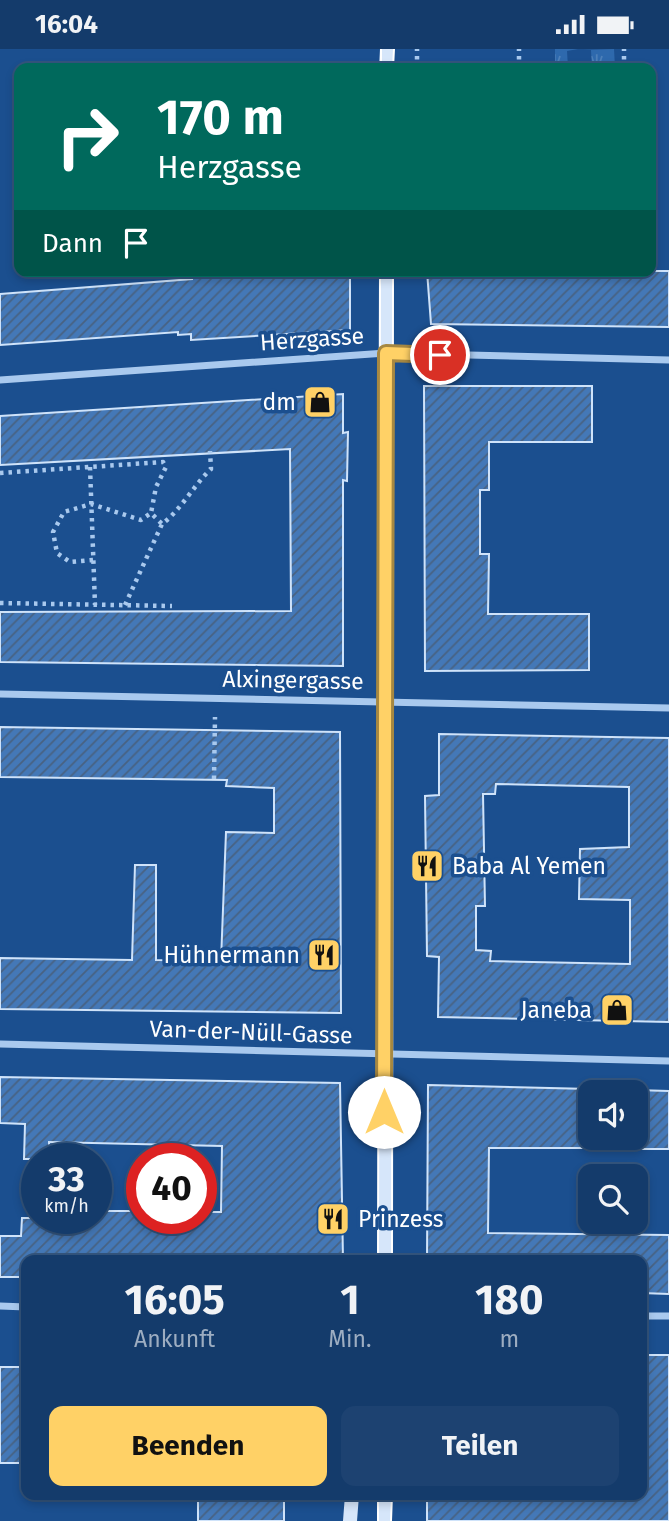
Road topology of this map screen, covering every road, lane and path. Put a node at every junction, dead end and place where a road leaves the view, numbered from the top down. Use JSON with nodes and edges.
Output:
{"nodes":[{"id":1,"x":386,"y":277,"type":"edge"},
{"id":2,"x":386,"y":353,"type":"junction"},
{"id":3,"x":669,"y":360,"type":"edge"},
{"id":4,"x":0,"y":380,"type":"edge"},
{"id":5,"x":210,"y":451,"type":"dead end"},
{"id":6,"x":90,"y":467,"type":"junction"},
{"id":7,"x":0,"y":473,"type":"edge"},
{"id":8,"x":91,"y":504,"type":"junction"},
{"id":9,"x":151,"y":513,"type":"junction"},
{"id":10,"x":162,"y":524,"type":"junction"},
{"id":11,"x":93,"y":560,"type":"junction"},
{"id":12,"x":0,"y":603,"type":"edge"},
{"id":13,"x":95,"y":605,"type":"junction"},
{"id":14,"x":125,"y":605,"type":"junction"},
{"id":15,"x":172,"y":606,"type":"dead end"},
{"id":16,"x":0,"y":694,"type":"edge"},
{"id":17,"x":215,"y":698,"type":"junction"},
{"id":18,"x":386,"y":701,"type":"junction"},
{"id":19,"x":669,"y":708,"type":"edge"},
{"id":20,"x":214,"y":779,"type":"dead end"},
{"id":21,"x":0,"y":1044,"type":"edge"},
{"id":22,"x":384,"y":1056,"type":"junction"},
{"id":23,"x":669,"y":1061,"type":"edge"},
{"id":24,"x":384,"y":1237,"type":"junction"},
{"id":25,"x":379,"y":1255,"type":"edge"},
{"id":26,"x":385,"y":1255,"type":"edge"},
{"id":27,"x":0,"y":1306,"type":"edge"},
{"id":28,"x":21,"y":1307,"type":"edge"},
{"id":29,"x":647,"y":1316,"type":"edge"},
{"id":30,"x":669,"y":1316,"type":"edge"},
{"id":31,"x":351,"y":1500,"type":"edge"},
{"id":32,"x":385,"y":1500,"type":"edge"},
{"id":33,"x":349,"y":1521,"type":"edge"},
{"id":34,"x":385,"y":1521,"type":"edge"}],
"edges":[{"from":1,"to":2,"type":"street"},
{"from":2,"to":3,"type":"street","name":"Herzgasse"},
{"from":2,"to":4,"type":"street","name":"Herzgasse"},
{"from":2,"to":18,"type":"street"},
{"from":5,"to":10,"type":"path"},
{"from":6,"to":7,"type":"path"},
{"from":6,"to":8,"type":"path"},
{"from":6,"to":9,"type":"path"},
{"from":8,"to":9,"type":"path"},
{"from":8,"to":11,"type":"path"},
{"from":8,"to":11,"type":"path"},
{"from":9,"to":10,"type":"path"},
{"from":10,"to":14,"type":"path"},
{"from":11,"to":13,"type":"path"},
{"from":12,"to":13,"type":"path"},
{"from":13,"to":14,"type":"path"},
{"from":14,"to":15,"type":"path"},
{"from":16,"to":17,"type":"street","name":"Alxingergasse"},
{"from":17,"to":18,"type":"street","name":"Alxingergasse"},
{"from":17,"to":20,"type":"path"},
{"from":18,"to":19,"type":"street","name":"Alxingergasse"},
{"from":18,"to":22,"type":"street"},
{"from":21,"to":22,"type":"street","name":"Van-der-Nüll-Gasse"},
{"from":22,"to":23,"type":"street","name":"Van-der-Nüll-Gasse"},
{"from":22,"to":24,"type":"street"},
{"from":24,"to":25,"type":"street"},
{"from":24,"to":26,"type":"street"},
{"from":27,"to":28,"type":"street"},
{"from":29,"to":30,"type":"street"},
{"from":31,"to":33,"type":"street"},
{"from":32,"to":34,"type":"street"}]}
